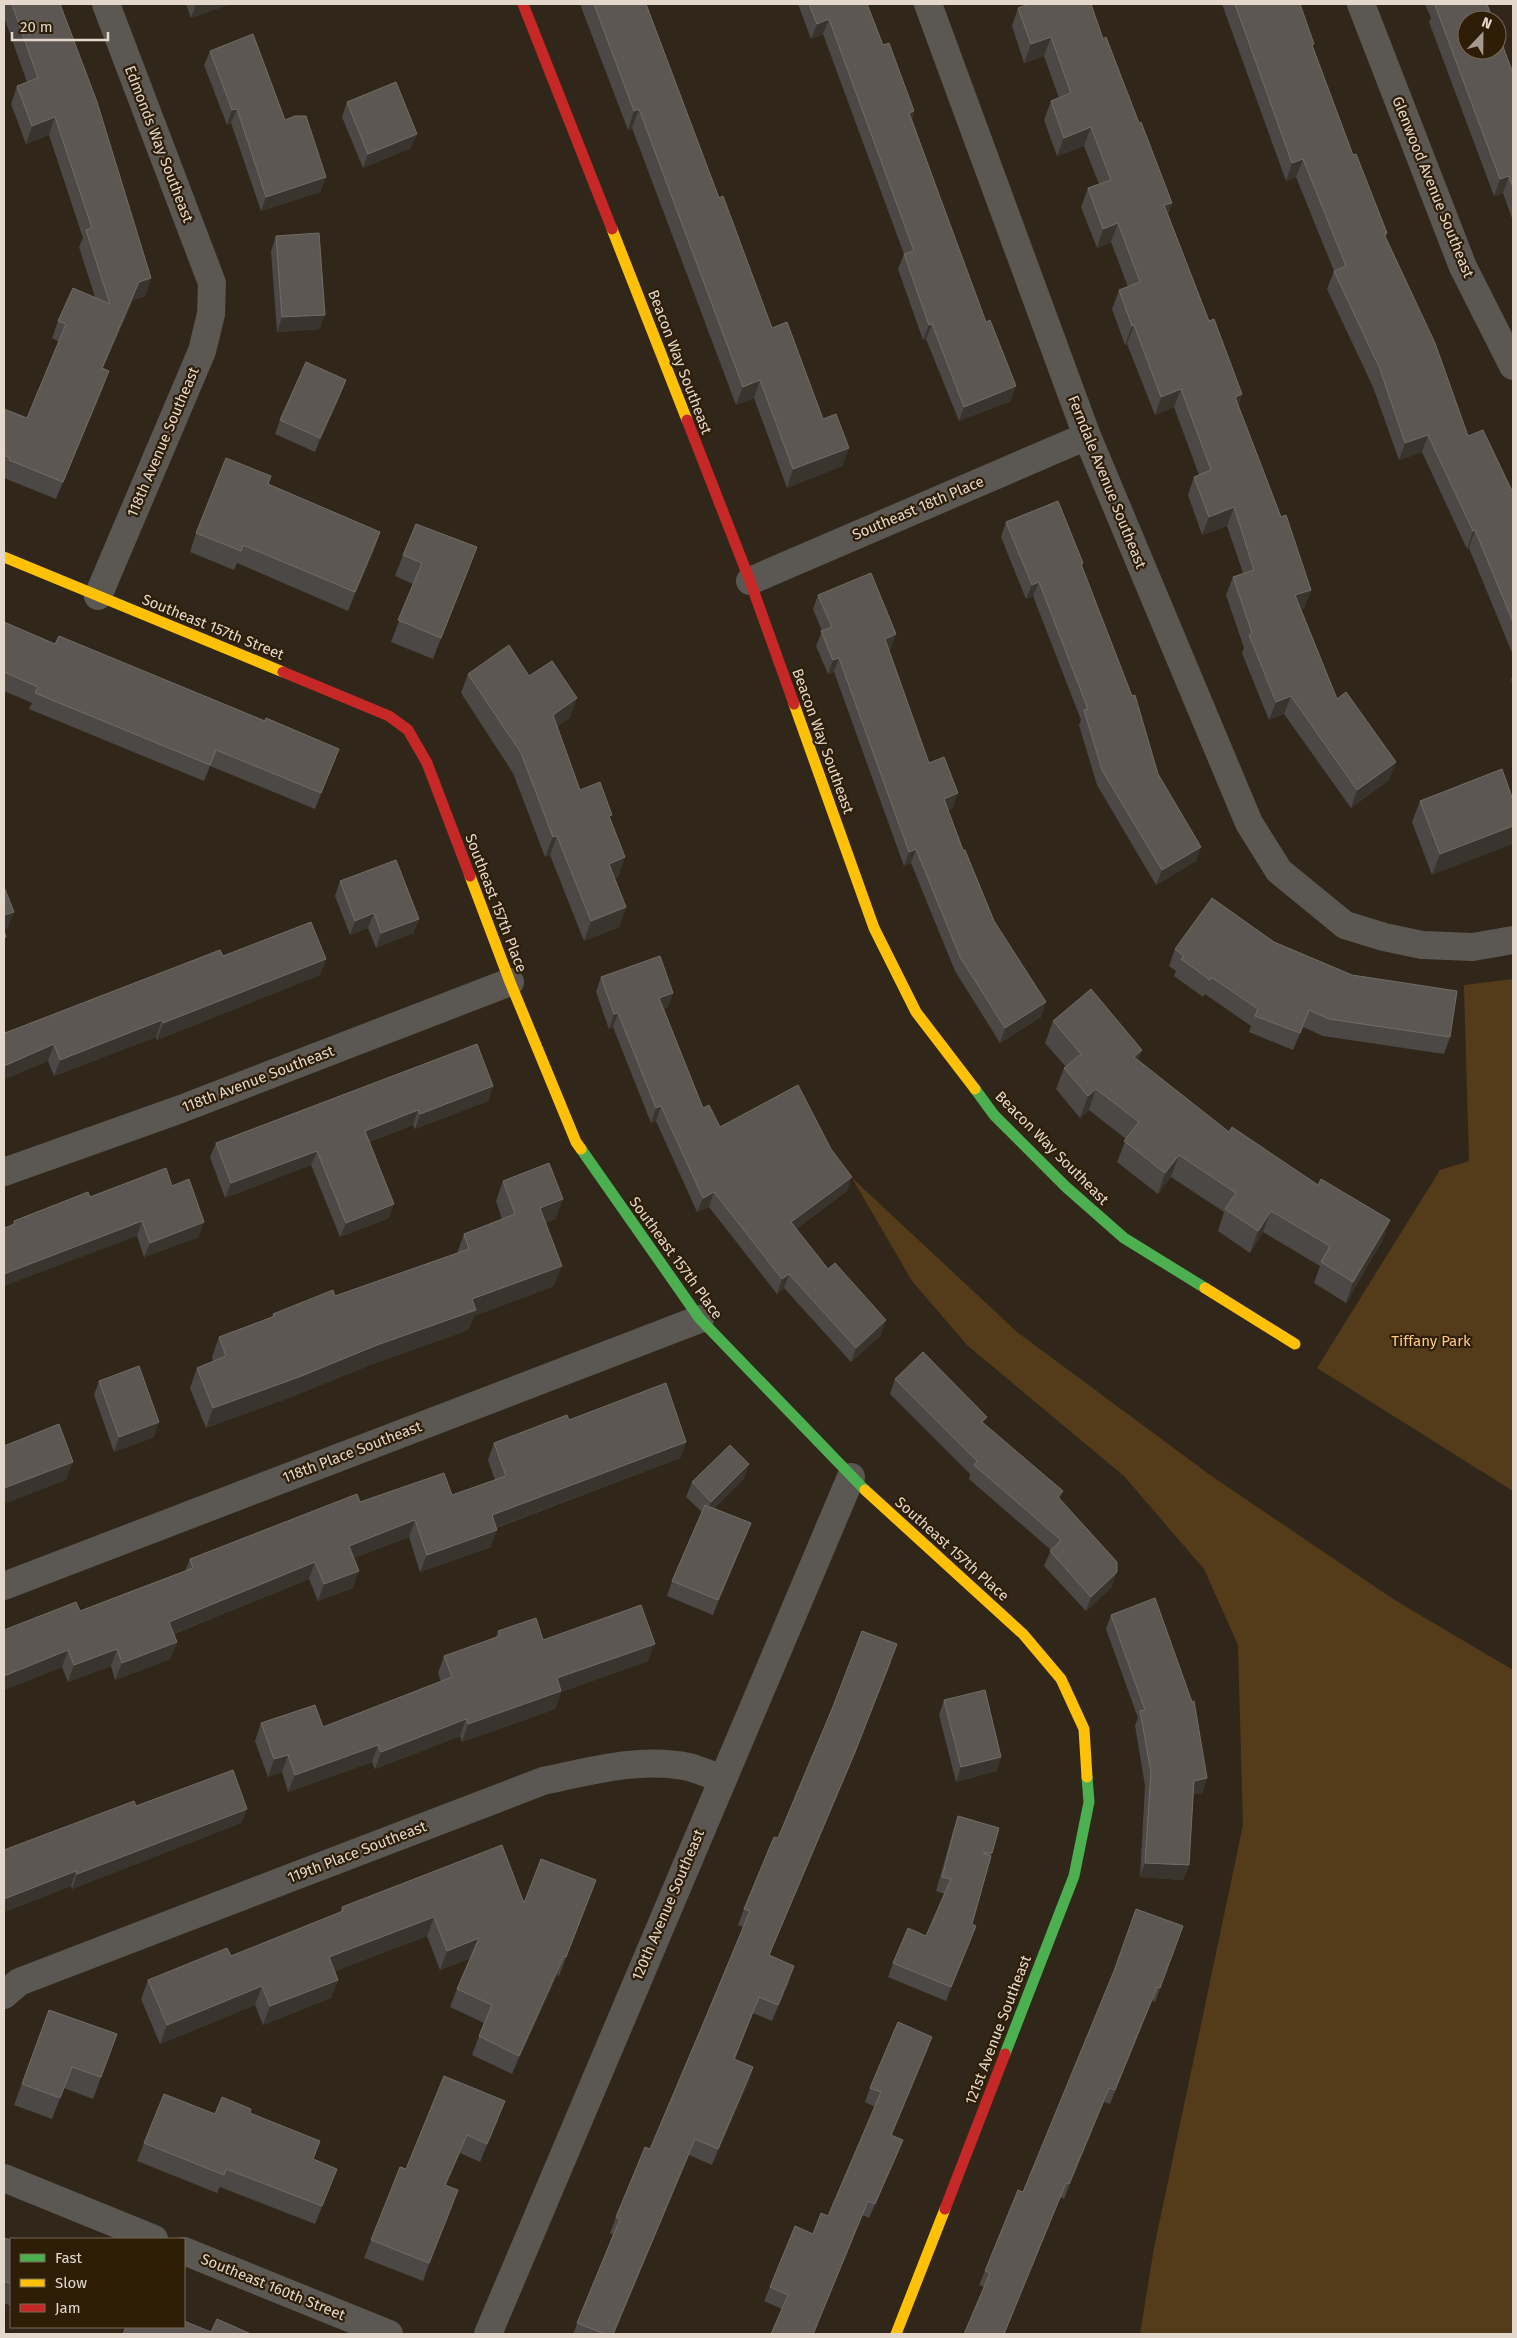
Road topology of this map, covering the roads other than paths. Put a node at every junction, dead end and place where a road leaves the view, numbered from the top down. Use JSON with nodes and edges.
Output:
{"nodes":[{"id":1,"x":106,"y":4,"type":"edge"},
{"id":2,"x":524,"y":4,"type":"edge"},
{"id":3,"x":928,"y":4,"type":"edge"},
{"id":4,"x":1361,"y":4,"type":"edge"},
{"id":5,"x":212,"y":283,"type":"joint"},
{"id":6,"x":1513,"y":366,"type":"edge"},
{"id":7,"x":1087,"y":436,"type":"junction"},
{"id":8,"x":4,"y":557,"type":"edge"},
{"id":9,"x":750,"y":581,"type":"junction"},
{"id":10,"x":98,"y":596,"type":"junction"},
{"id":11,"x":408,"y":730,"type":"joint"},
{"id":12,"x":1513,"y":940,"type":"edge"},
{"id":13,"x":510,"y":982,"type":"junction"},
{"id":14,"x":4,"y":1172,"type":"edge"},
{"id":15,"x":700,"y":1319,"type":"junction"},
{"id":16,"x":1295,"y":1344,"type":"dead end"},
{"id":17,"x":851,"y":1477,"type":"junction"},
{"id":18,"x":4,"y":1586,"type":"edge"},
{"id":19,"x":1084,"y":1729,"type":"joint"},
{"id":20,"x":722,"y":1779,"type":"junction"},
{"id":21,"x":4,"y":1995,"type":"edge"},
{"id":22,"x":4,"y":2178,"type":"edge"},
{"id":23,"x":152,"y":2238,"type":"edge"},
{"id":24,"x":185,"y":2251,"type":"edge"},
{"id":25,"x":389,"y":2334,"type":"edge"},
{"id":26,"x":488,"y":2334,"type":"edge"},
{"id":27,"x":896,"y":2334,"type":"edge"}],
"edges":[{"from":1,"to":5,"type":"street","name":"Edmonds Way Southeast"},
{"from":2,"to":9,"type":"street","name":"Beacon Way Southeast"},
{"from":3,"to":7,"type":"street","name":"Ferndale Avenue Southeast"},
{"from":4,"to":6,"type":"street","name":"Glenwood Avenue Southeast"},
{"from":5,"to":10,"type":"street","name":"118th Avenue Southeast"},
{"from":7,"to":9,"type":"street","name":"Southeast 18th Place"},
{"from":7,"to":12,"type":"street","name":"Ferndale Avenue Southeast"},
{"from":8,"to":10,"type":"street","name":"Southeast 157th Street"},
{"from":9,"to":16,"type":"street","name":"Beacon Way Southeast"},
{"from":10,"to":11,"type":"street","name":"Southeast 157th Street"},
{"from":11,"to":13,"type":"street","name":"Southeast 157th Place"},
{"from":13,"to":14,"type":"street","name":"118th Avenue Southeast"},
{"from":13,"to":15,"type":"street","name":"Southeast 157th Place"},
{"from":15,"to":17,"type":"street","name":"Southeast 157th Place"},
{"from":15,"to":18,"type":"street","name":"118th Place Southeast"},
{"from":17,"to":19,"type":"street","name":"Southeast 157th Place"},
{"from":17,"to":20,"type":"street","name":"120th Avenue Southeast"},
{"from":19,"to":27,"type":"street","name":"121st Avenue Southeast"},
{"from":20,"to":21,"type":"street","name":"119th Place Southeast"},
{"from":20,"to":26,"type":"street","name":"120th Avenue Southeast"},
{"from":22,"to":23,"type":"street"},
{"from":24,"to":25,"type":"street","name":"Southeast 160th Street"}]}
